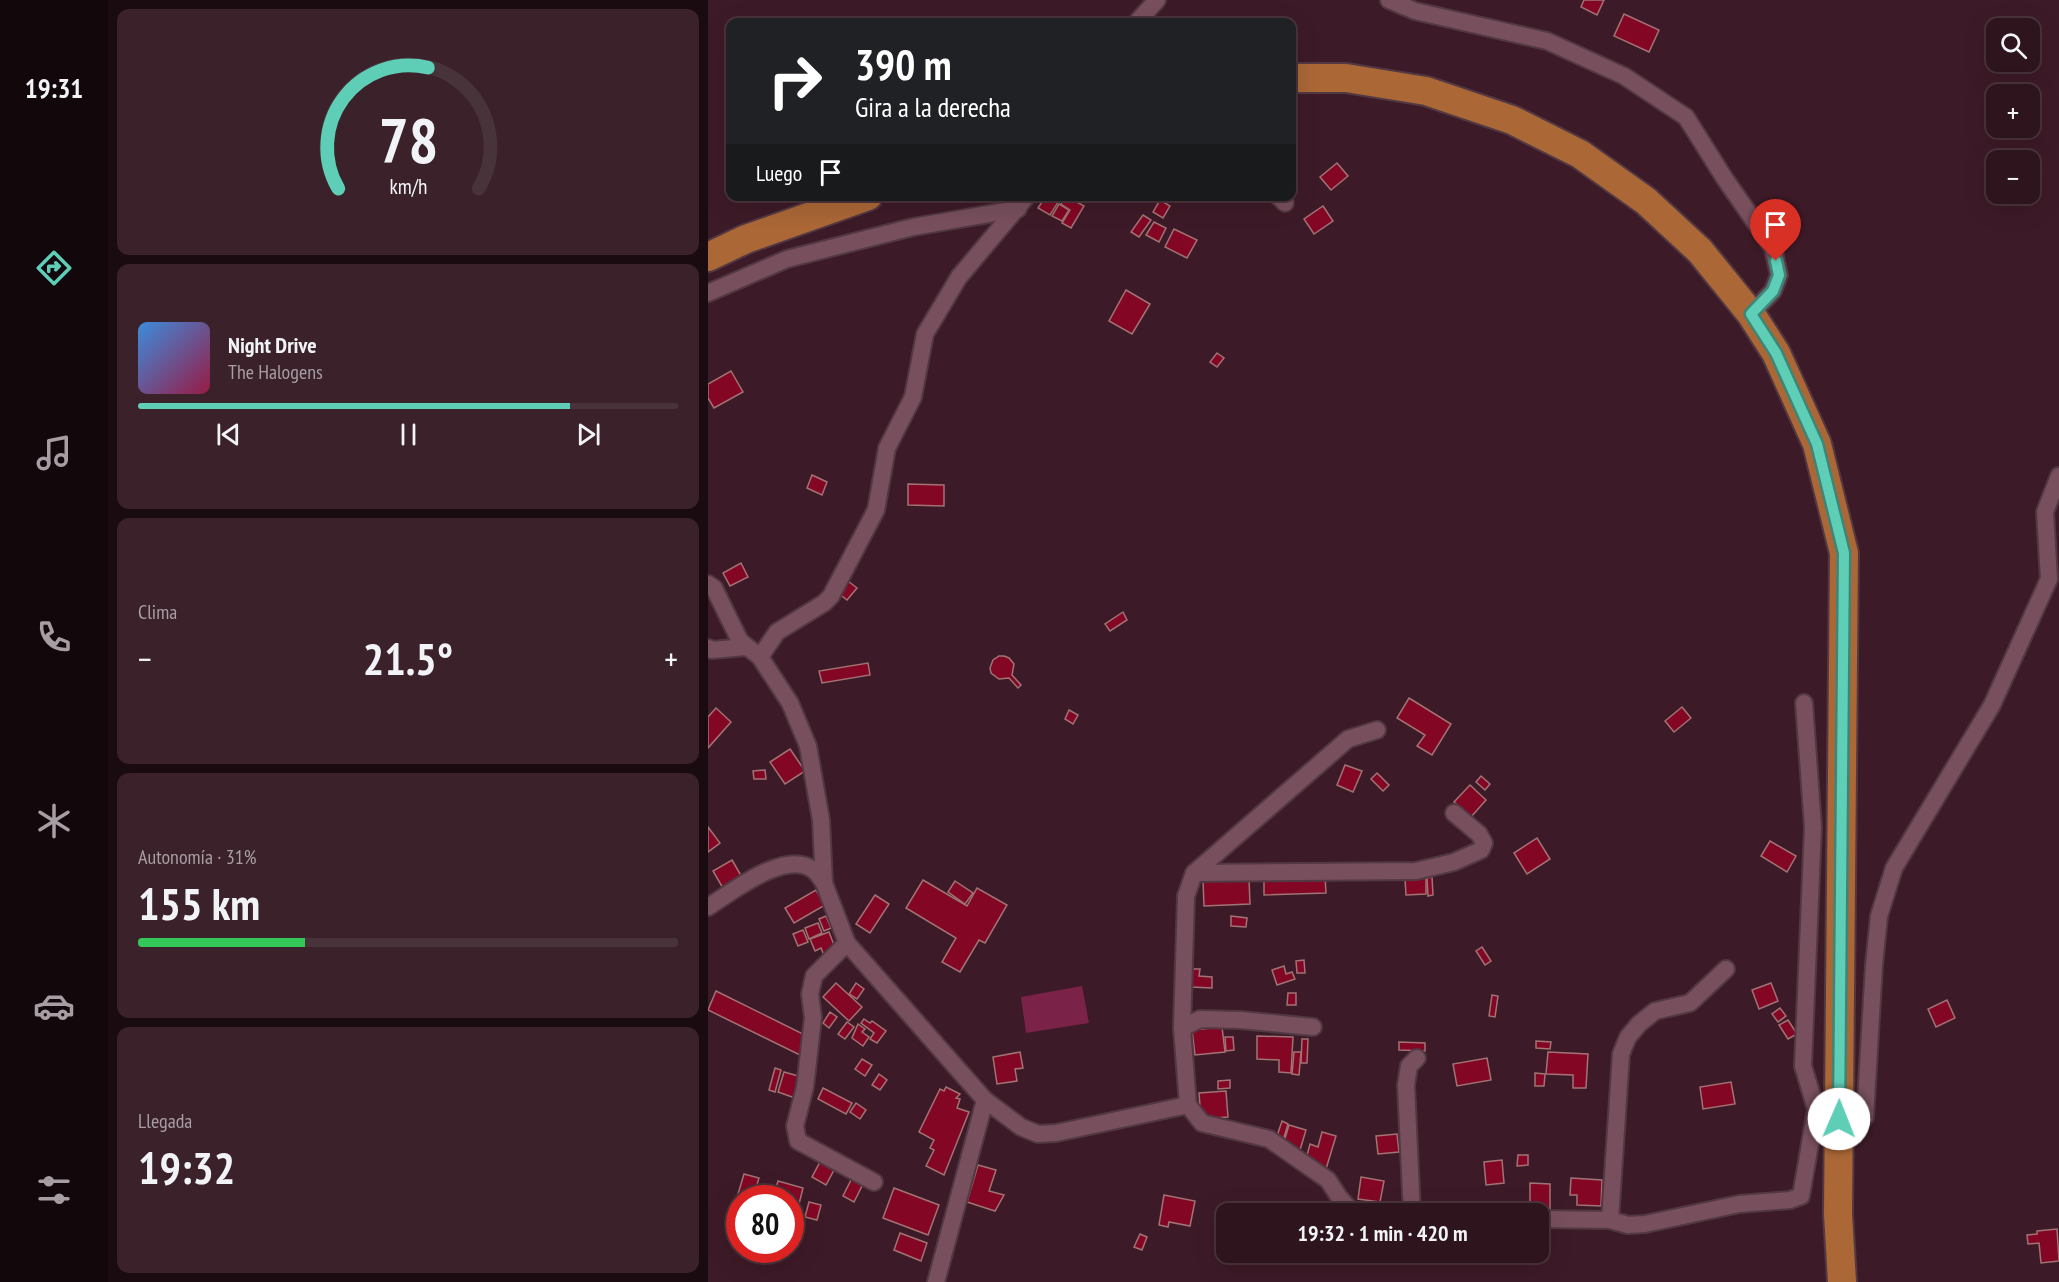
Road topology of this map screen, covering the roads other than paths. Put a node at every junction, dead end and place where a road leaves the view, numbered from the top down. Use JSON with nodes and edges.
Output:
{"nodes":[{"id":1,"x":1157,"y":0,"type":"edge"},
{"id":2,"x":1389,"y":0,"type":"edge"},
{"id":3,"x":1141,"y":18,"type":"edge"},
{"id":4,"x":1296,"y":78,"type":"edge"},
{"id":5,"x":854,"y":201,"type":"edge"},
{"id":6,"x":1023,"y":203,"type":"edge"},
{"id":7,"x":708,"y":257,"type":"edge"},
{"id":8,"x":708,"y":293,"type":"edge"},
{"id":9,"x":1751,"y":314,"type":"junction"},
{"id":10,"x":2059,"y":476,"type":"edge"},
{"id":11,"x":708,"y":584,"type":"edge"},
{"id":12,"x":708,"y":648,"type":"edge"},
{"id":13,"x":753,"y":652,"type":"junction"},
{"id":14,"x":1804,"y":703,"type":"dead end"},
{"id":15,"x":1377,"y":730,"type":"dead end"},
{"id":16,"x":1454,"y":813,"type":"dead end"},
{"id":17,"x":1194,"y":873,"type":"junction"},
{"id":18,"x":824,"y":883,"type":"junction"},
{"id":19,"x":708,"y":907,"type":"edge"},
{"id":20,"x":847,"y":943,"type":"junction"},
{"id":21,"x":1726,"y":969,"type":"dead end"},
{"id":22,"x":1313,"y":1027,"type":"dead end"},
{"id":23,"x":1182,"y":1028,"type":"junction"},
{"id":24,"x":1417,"y":1058,"type":"dead end"},
{"id":25,"x":985,"y":1100,"type":"junction"},
{"id":26,"x":1188,"y":1104,"type":"junction"},
{"id":27,"x":1827,"y":1114,"type":"junction"},
{"id":28,"x":874,"y":1182,"type":"dead end"},
{"id":29,"x":1344,"y":1203,"type":"edge"},
{"id":30,"x":1411,"y":1203,"type":"edge"},
{"id":31,"x":1549,"y":1219,"type":"edge"},
{"id":32,"x":1610,"y":1220,"type":"junction"},
{"id":33,"x":936,"y":1282,"type":"edge"},
{"id":34,"x":1842,"y":1282,"type":"edge"}],
"edges":[{"from":1,"to":3,"type":"street"},
{"from":2,"to":9,"type":"street"},
{"from":4,"to":9,"type":"highway"},
{"from":5,"to":7,"type":"highway"},
{"from":6,"to":8,"type":"street"},
{"from":6,"to":13,"type":"street"},
{"from":9,"to":27,"type":"highway"},
{"from":10,"to":27,"type":"street"},
{"from":11,"to":13,"type":"street"},
{"from":12,"to":13,"type":"street"},
{"from":13,"to":18,"type":"street"},
{"from":14,"to":27,"type":"street"},
{"from":15,"to":17,"type":"street"},
{"from":16,"to":17,"type":"street"},
{"from":17,"to":23,"type":"street"},
{"from":18,"to":19,"type":"street"},
{"from":18,"to":20,"type":"street"},
{"from":20,"to":25,"type":"street"},
{"from":20,"to":28,"type":"street"},
{"from":21,"to":32,"type":"street"},
{"from":22,"to":23,"type":"street"},
{"from":23,"to":26,"type":"street"},
{"from":24,"to":30,"type":"street"},
{"from":25,"to":26,"type":"street"},
{"from":25,"to":33,"type":"street"},
{"from":26,"to":29,"type":"street"},
{"from":27,"to":32,"type":"street"},
{"from":27,"to":34,"type":"highway"},
{"from":31,"to":32,"type":"street"}]}
